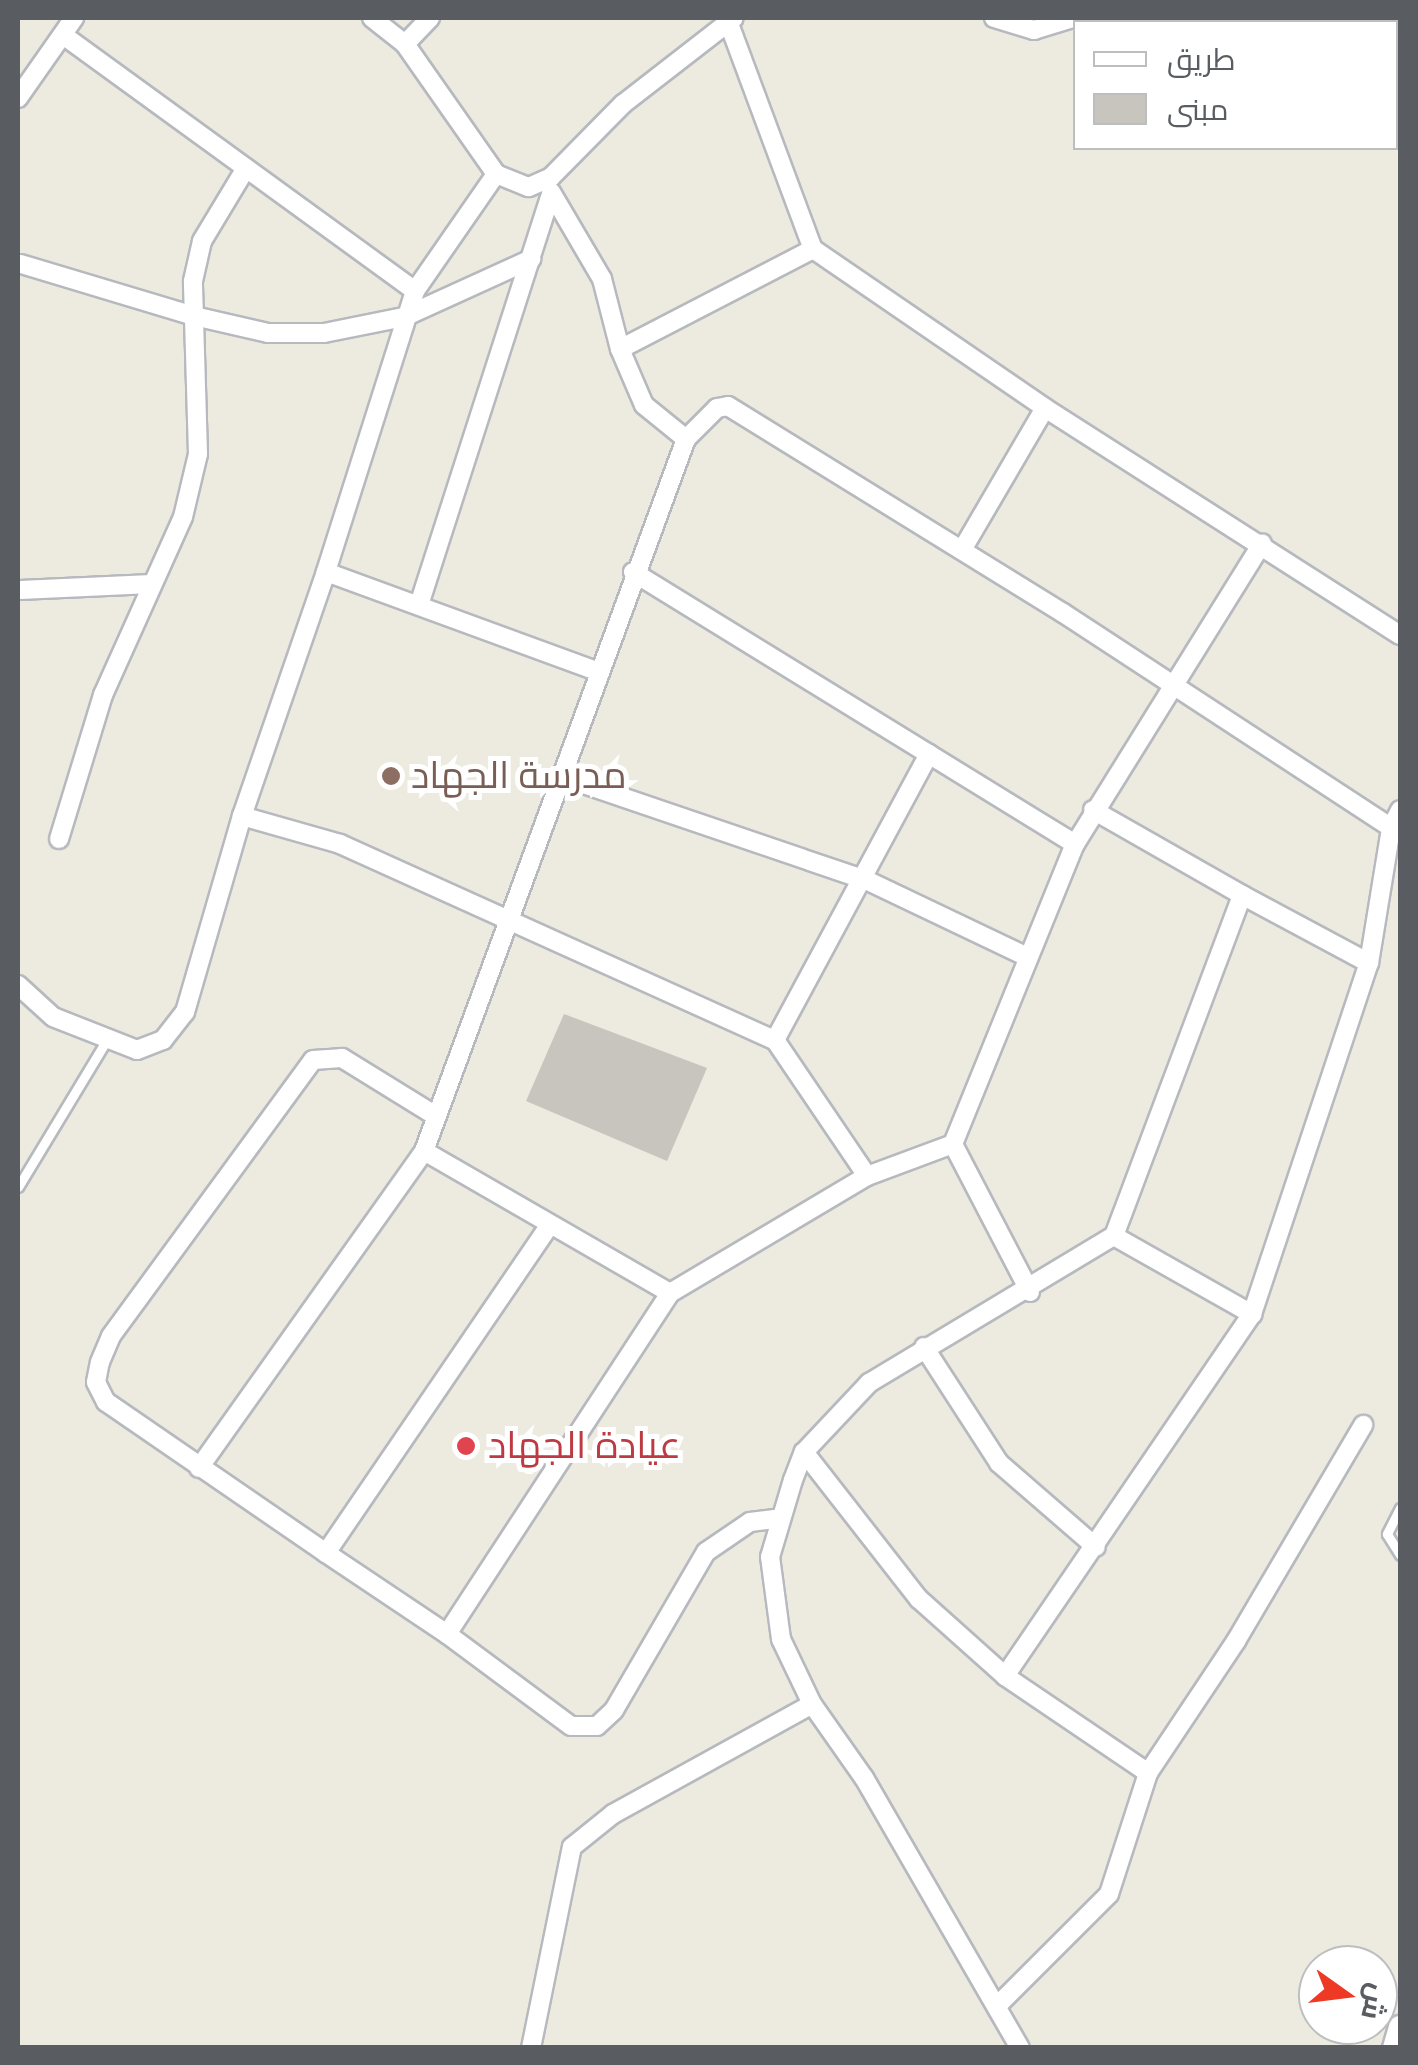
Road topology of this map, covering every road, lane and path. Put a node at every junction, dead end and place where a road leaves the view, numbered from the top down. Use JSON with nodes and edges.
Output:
{"nodes":[{"id":1,"x":74,"y":18,"type":"edge"},
{"id":2,"x":372,"y":18,"type":"edge"},
{"id":3,"x":430,"y":18,"type":"edge"},
{"id":4,"x":994,"y":18,"type":"edge"},
{"id":5,"x":1074,"y":18,"type":"edge"},
{"id":6,"x":731,"y":19,"type":"edge"},
{"id":7,"x":63,"y":35,"type":"junction"},
{"id":8,"x":404,"y":44,"type":"junction"},
{"id":9,"x":18,"y":98,"type":"edge"},
{"id":10,"x":246,"y":168,"type":"junction"},
{"id":11,"x":559,"y":168,"type":"junction"},
{"id":12,"x":496,"y":174,"type":"junction"},
{"id":13,"x":550,"y":198,"type":"junction"},
{"id":14,"x":813,"y":249,"type":"junction"},
{"id":15,"x":532,"y":259,"type":"junction"},
{"id":16,"x":19,"y":265,"type":"edge"},
{"id":17,"x":415,"y":291,"type":"junction"},
{"id":18,"x":194,"y":316,"type":"junction"},
{"id":19,"x":404,"y":318,"type":"junction"},
{"id":20,"x":620,"y":349,"type":"junction"},
{"id":21,"x":1045,"y":408,"type":"junction"},
{"id":22,"x":686,"y":438,"type":"junction"},
{"id":23,"x":1262,"y":543,"type":"junction"},
{"id":24,"x":962,"y":550,"type":"junction"},
{"id":25,"x":326,"y":572,"type":"junction"},
{"id":26,"x":633,"y":572,"type":"junction"},
{"id":27,"x":148,"y":584,"type":"junction"},
{"id":28,"x":18,"y":590,"type":"edge"},
{"id":29,"x":419,"y":605,"type":"junction"},
{"id":30,"x":1400,"y":634,"type":"edge"},
{"id":31,"x":599,"y":672,"type":"junction"},
{"id":32,"x":1175,"y":685,"type":"junction"},
{"id":33,"x":929,"y":754,"type":"junction"},
{"id":34,"x":563,"y":777,"type":"junction"},
{"id":35,"x":1093,"y":810,"type":"junction"},
{"id":36,"x":1400,"y":810,"type":"edge"},
{"id":37,"x":242,"y":816,"type":"junction"},
{"id":38,"x":1390,"y":828,"type":"junction"},
{"id":39,"x":59,"y":839,"type":"dead end"},
{"id":40,"x":1075,"y":844,"type":"junction"},
{"id":41,"x":1385,"y":868,"type":"junction"},
{"id":42,"x":866,"y":880,"type":"junction"},
{"id":43,"x":1400,"y":888,"type":"edge"},
{"id":44,"x":1242,"y":895,"type":"junction"},
{"id":45,"x":508,"y":920,"type":"junction"},
{"id":46,"x":1024,"y":956,"type":"junction"},
{"id":47,"x":1369,"y":963,"type":"junction"},
{"id":48,"x":18,"y":985,"type":"edge"},
{"id":49,"x":774,"y":1040,"type":"junction"},
{"id":50,"x":105,"y":1043,"type":"junction"},
{"id":51,"x":436,"y":1116,"type":"junction"},
{"id":52,"x":953,"y":1144,"type":"junction"},
{"id":53,"x":424,"y":1151,"type":"junction"},
{"id":54,"x":867,"y":1176,"type":"junction"},
{"id":55,"x":18,"y":1187,"type":"edge"},
{"id":56,"x":550,"y":1226,"type":"junction"},
{"id":57,"x":1114,"y":1236,"type":"junction"},
{"id":58,"x":1030,"y":1292,"type":"junction"},
{"id":59,"x":670,"y":1294,"type":"junction"},
{"id":60,"x":1252,"y":1314,"type":"junction"},
{"id":61,"x":924,"y":1346,"type":"junction"},
{"id":62,"x":1364,"y":1425,"type":"dead end"},
{"id":63,"x":804,"y":1452,"type":"junction"},
{"id":64,"x":199,"y":1468,"type":"junction"},
{"id":65,"x":1400,"y":1508,"type":"edge"},
{"id":66,"x":781,"y":1518,"type":"junction"},
{"id":67,"x":1096,"y":1547,"type":"junction"},
{"id":68,"x":326,"y":1552,"type":"junction"},
{"id":69,"x":1400,"y":1556,"type":"edge"},
{"id":70,"x":447,"y":1634,"type":"junction"},
{"id":71,"x":1005,"y":1676,"type":"junction"},
{"id":72,"x":812,"y":1704,"type":"junction"},
{"id":73,"x":1148,"y":1772,"type":"junction"},
{"id":74,"x":997,"y":2006,"type":"junction"},
{"id":75,"x":1400,"y":2027,"type":"edge"},
{"id":76,"x":531,"y":2048,"type":"edge"},
{"id":77,"x":1020,"y":2048,"type":"edge"},
{"id":78,"x":1394,"y":2048,"type":"edge"}],
"edges":[{"from":1,"to":7,"type":"street"},
{"from":2,"to":8,"type":"street"},
{"from":3,"to":8,"type":"street"},
{"from":4,"to":5,"type":"street"},
{"from":6,"to":11,"type":"street"},
{"from":6,"to":14,"type":"street"},
{"from":7,"to":9,"type":"street"},
{"from":7,"to":10,"type":"street"},
{"from":8,"to":12,"type":"street"},
{"from":10,"to":17,"type":"street"},
{"from":10,"to":18,"type":"street"},
{"from":11,"to":12,"type":"street"},
{"from":11,"to":13,"type":"street"},
{"from":12,"to":17,"type":"street"},
{"from":13,"to":15,"type":"street"},
{"from":13,"to":20,"type":"street"},
{"from":14,"to":20,"type":"street"},
{"from":14,"to":21,"type":"street"},
{"from":15,"to":19,"type":"street"},
{"from":15,"to":29,"type":"street"},
{"from":16,"to":18,"type":"street"},
{"from":17,"to":19,"type":"street"},
{"from":18,"to":19,"type":"street"},
{"from":18,"to":27,"type":"street"},
{"from":19,"to":25,"type":"street"},
{"from":20,"to":22,"type":"street"},
{"from":21,"to":23,"type":"street"},
{"from":21,"to":24,"type":"street"},
{"from":22,"to":24,"type":"street"},
{"from":22,"to":26,"type":"street"},
{"from":23,"to":30,"type":"street"},
{"from":23,"to":32,"type":"street"},
{"from":24,"to":32,"type":"street"},
{"from":25,"to":29,"type":"street"},
{"from":25,"to":37,"type":"street"},
{"from":26,"to":31,"type":"street"},
{"from":26,"to":33,"type":"street"},
{"from":27,"to":28,"type":"street"},
{"from":27,"to":39,"type":"street"},
{"from":29,"to":31,"type":"street"},
{"from":31,"to":34,"type":"street"},
{"from":32,"to":35,"type":"street"},
{"from":32,"to":38,"type":"street"},
{"from":33,"to":40,"type":"street"},
{"from":33,"to":42,"type":"street"},
{"from":34,"to":42,"type":"street"},
{"from":34,"to":45,"type":"street"},
{"from":35,"to":40,"type":"street"},
{"from":35,"to":44,"type":"street"},
{"from":36,"to":38,"type":"street"},
{"from":37,"to":45,"type":"street"},
{"from":37,"to":50,"type":"street"},
{"from":38,"to":41,"type":"street"},
{"from":40,"to":46,"type":"street"},
{"from":41,"to":43,"type":"street"},
{"from":41,"to":47,"type":"street"},
{"from":42,"to":46,"type":"street"},
{"from":42,"to":49,"type":"street"},
{"from":44,"to":47,"type":"street"},
{"from":44,"to":57,"type":"street"},
{"from":45,"to":49,"type":"street"},
{"from":45,"to":51,"type":"street"},
{"from":46,"to":52,"type":"street"},
{"from":47,"to":60,"type":"street"},
{"from":48,"to":50,"type":"street"},
{"from":49,"to":54,"type":"street"},
{"from":50,"to":55,"type":"lane"},
{"from":51,"to":53,"type":"street"},
{"from":51,"to":64,"type":"street"},
{"from":52,"to":54,"type":"street"},
{"from":52,"to":58,"type":"street"},
{"from":53,"to":56,"type":"street"},
{"from":53,"to":64,"type":"street"},
{"from":54,"to":59,"type":"street"},
{"from":56,"to":59,"type":"street"},
{"from":56,"to":68,"type":"street"},
{"from":57,"to":58,"type":"street"},
{"from":57,"to":60,"type":"street"},
{"from":58,"to":61,"type":"street"},
{"from":59,"to":70,"type":"street"},
{"from":60,"to":67,"type":"street"},
{"from":61,"to":63,"type":"street"},
{"from":61,"to":67,"type":"street"},
{"from":62,"to":73,"type":"street"},
{"from":63,"to":66,"type":"street"},
{"from":63,"to":71,"type":"street"},
{"from":64,"to":68,"type":"street"},
{"from":65,"to":69,"type":"lane"},
{"from":66,"to":70,"type":"street"},
{"from":66,"to":72,"type":"street"},
{"from":67,"to":71,"type":"street"},
{"from":68,"to":70,"type":"street"},
{"from":71,"to":73,"type":"street"},
{"from":72,"to":74,"type":"street"},
{"from":72,"to":76,"type":"street"},
{"from":73,"to":74,"type":"street"},
{"from":74,"to":77,"type":"street"},
{"from":75,"to":78,"type":"street"}]}
